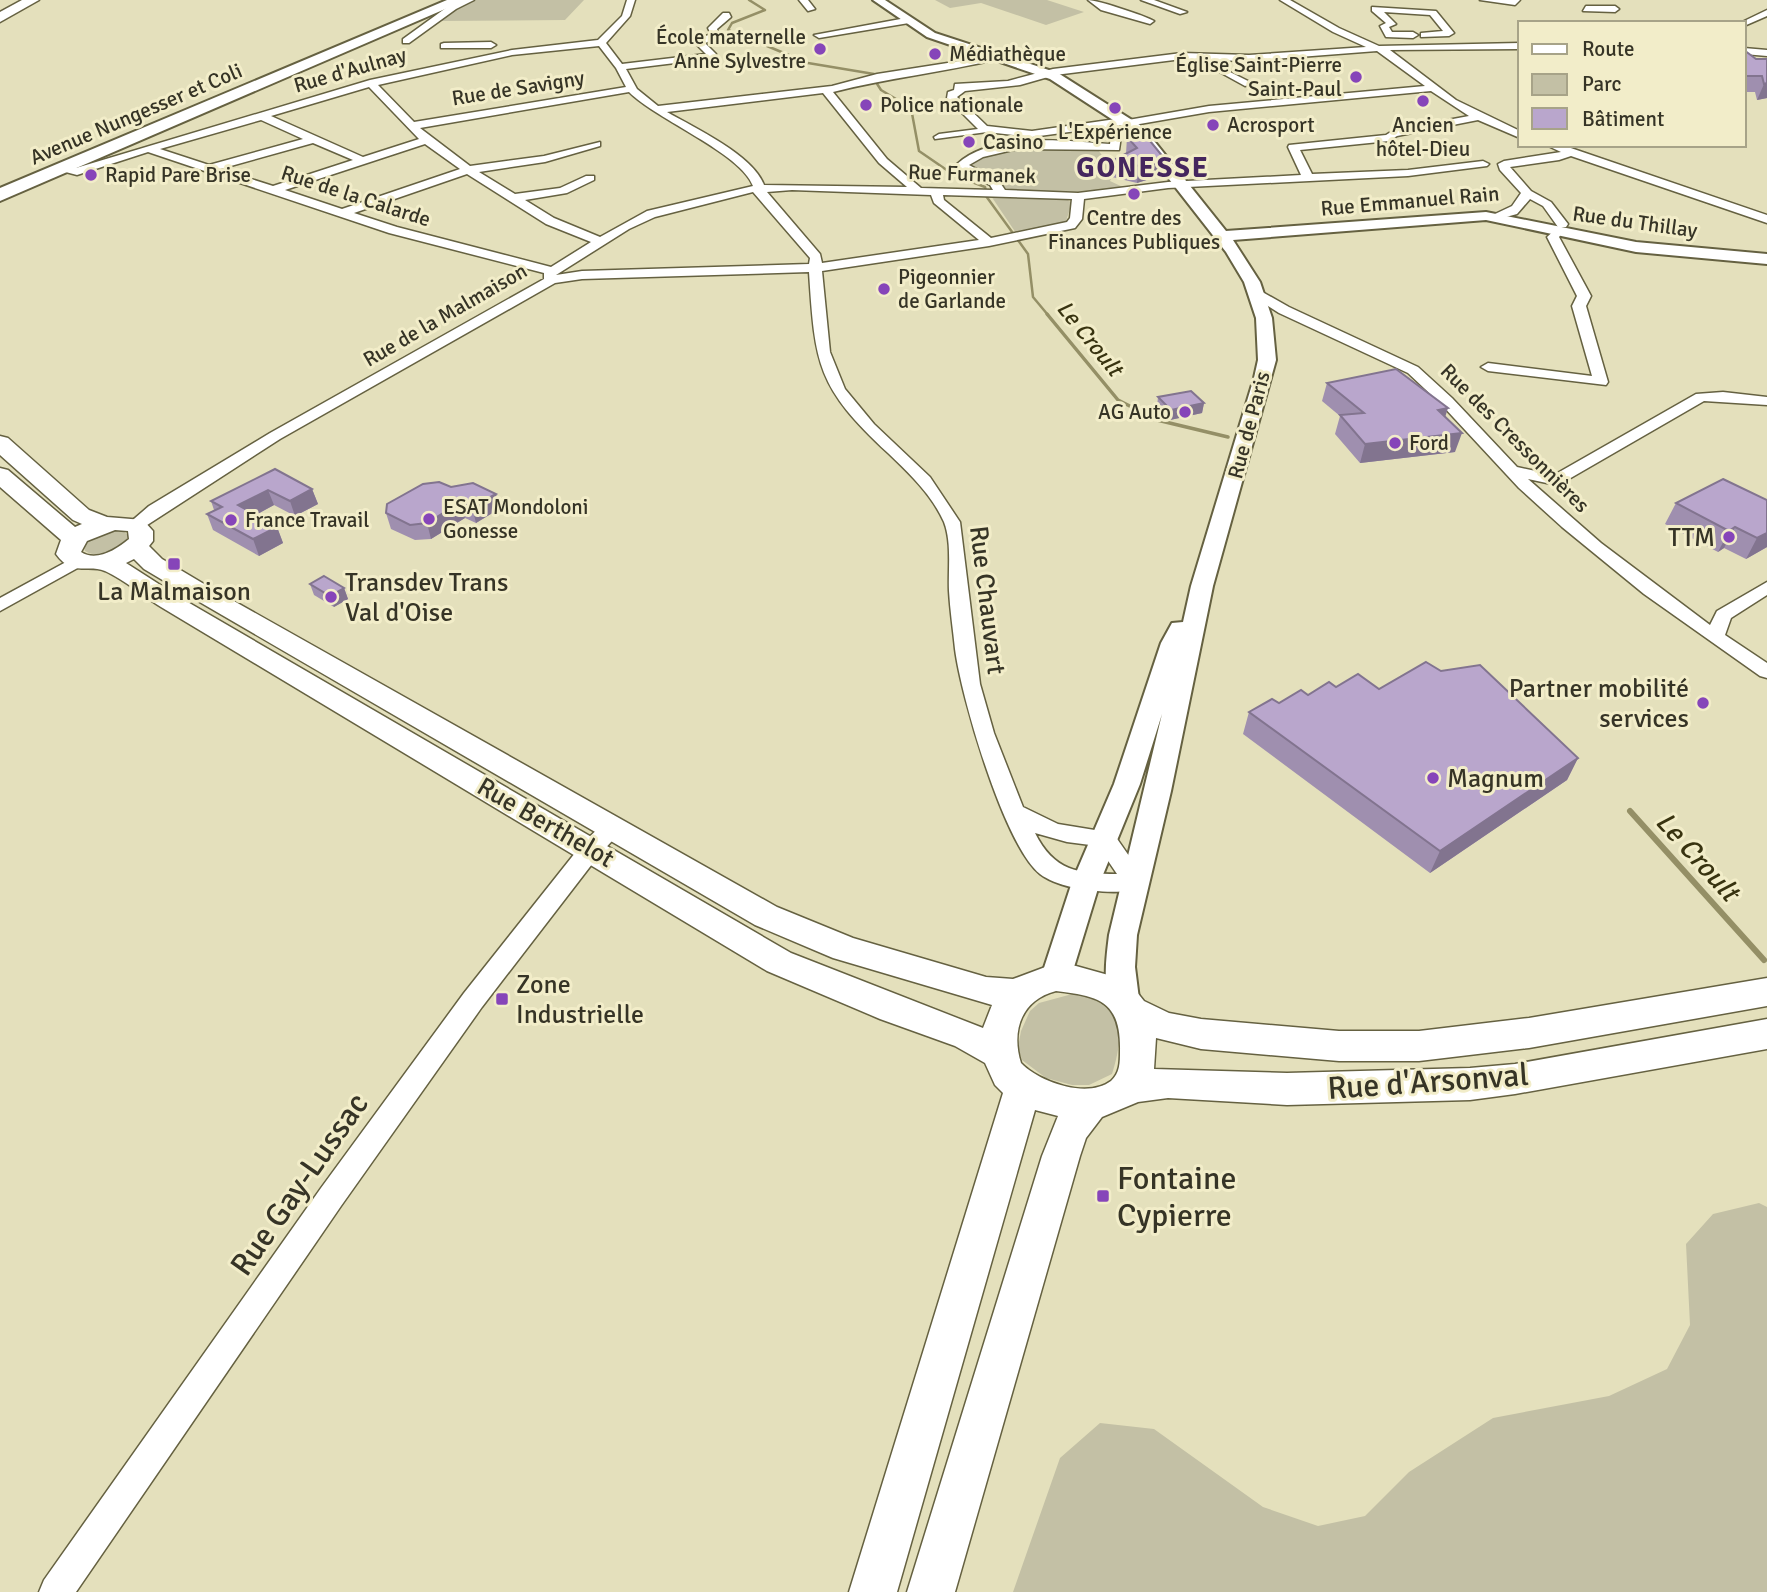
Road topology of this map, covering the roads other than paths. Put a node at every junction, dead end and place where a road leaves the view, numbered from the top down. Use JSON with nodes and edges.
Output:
{"nodes":[{"id":1,"x":12,"y":0,"type":"edge"},
{"id":2,"x":32,"y":0,"type":"edge"},
{"id":3,"x":443,"y":0,"type":"edge"},
{"id":4,"x":458,"y":0,"type":"edge"},
{"id":5,"x":470,"y":0,"type":"edge"},
{"id":6,"x":631,"y":0,"type":"edge"},
{"id":7,"x":803,"y":0,"type":"edge"},
{"id":8,"x":878,"y":0,"type":"edge"},
{"id":9,"x":1092,"y":0,"type":"edge"},
{"id":10,"x":1145,"y":0,"type":"edge"},
{"id":11,"x":1284,"y":0,"type":"edge"},
{"id":12,"x":1483,"y":0,"type":"edge"},
{"id":13,"x":1517,"y":1,"type":"edge"},
{"id":14,"x":0,"y":7,"type":"edge"},
{"id":15,"x":811,"y":9,"type":"dead end"},
{"id":16,"x":1615,"y":9,"type":"dead end"},
{"id":17,"x":1183,"y":12,"type":"dead end"},
{"id":18,"x":1767,"y":13,"type":"edge"},
{"id":19,"x":726,"y":15,"type":"dead end"},
{"id":20,"x":0,"y":19,"type":"edge"},
{"id":21,"x":906,"y":21,"type":"junction"},
{"id":22,"x":1150,"y":21,"type":"dead end"},
{"id":23,"x":1599,"y":21,"type":"edge"},
{"id":24,"x":1746,"y":22,"type":"edge"},
{"id":25,"x":1392,"y":24,"type":"junction"},
{"id":26,"x":1412,"y":24,"type":"dead end"},
{"id":27,"x":819,"y":35,"type":"dead end"},
{"id":28,"x":1420,"y":35,"type":"junction"},
{"id":29,"x":406,"y":41,"type":"dead end"},
{"id":30,"x":601,"y":43,"type":"junction"},
{"id":31,"x":444,"y":46,"type":"dead end"},
{"id":32,"x":1432,"y":46,"type":"junction"},
{"id":33,"x":1518,"y":46,"type":"edge"},
{"id":34,"x":1376,"y":48,"type":"junction"},
{"id":35,"x":521,"y":49,"type":"junction"},
{"id":36,"x":1746,"y":51,"type":"edge"},
{"id":37,"x":1767,"y":53,"type":"edge"},
{"id":38,"x":1195,"y":56,"type":"junction"},
{"id":39,"x":996,"y":57,"type":"junction"},
{"id":40,"x":620,"y":68,"type":"junction"},
{"id":41,"x":941,"y":69,"type":"junction"},
{"id":42,"x":282,"y":71,"type":"junction"},
{"id":43,"x":1048,"y":74,"type":"junction"},
{"id":44,"x":370,"y":83,"type":"junction"},
{"id":45,"x":960,"y":88,"type":"junction"},
{"id":46,"x":1432,"y":88,"type":"junction"},
{"id":47,"x":631,"y":89,"type":"junction"},
{"id":48,"x":826,"y":90,"type":"junction"},
{"id":49,"x":1209,"y":109,"type":"junction"},
{"id":50,"x":654,"y":110,"type":"junction"},
{"id":51,"x":261,"y":116,"type":"junction"},
{"id":52,"x":1479,"y":117,"type":"junction"},
{"id":53,"x":1122,"y":124,"type":"junction"},
{"id":54,"x":411,"y":126,"type":"junction"},
{"id":55,"x":984,"y":129,"type":"junction"},
{"id":56,"x":1029,"y":134,"type":"junction"},
{"id":57,"x":1518,"y":134,"type":"edge"},
{"id":58,"x":939,"y":137,"type":"dead end"},
{"id":59,"x":314,"y":139,"type":"junction"},
{"id":60,"x":426,"y":140,"type":"junction"},
{"id":61,"x":596,"y":144,"type":"dead end"},
{"id":62,"x":1021,"y":147,"type":"junction"},
{"id":63,"x":1556,"y":147,"type":"edge"},
{"id":64,"x":149,"y":149,"type":"junction"},
{"id":65,"x":1570,"y":152,"type":"junction"},
{"id":66,"x":363,"y":161,"type":"junction"},
{"id":67,"x":1483,"y":164,"type":"dead end"},
{"id":68,"x":69,"y":170,"type":"junction"},
{"id":69,"x":207,"y":170,"type":"junction"},
{"id":70,"x":468,"y":170,"type":"junction"},
{"id":71,"x":590,"y":178,"type":"dead end"},
{"id":72,"x":1309,"y":179,"type":"junction"},
{"id":73,"x":1182,"y":185,"type":"junction"},
{"id":74,"x":0,"y":187,"type":"edge"},
{"id":75,"x":760,"y":188,"type":"junction"},
{"id":76,"x":274,"y":190,"type":"junction"},
{"id":77,"x":918,"y":191,"type":"junction"},
{"id":78,"x":936,"y":192,"type":"junction"},
{"id":79,"x":1527,"y":193,"type":"junction"},
{"id":80,"x":1001,"y":194,"type":"junction"},
{"id":81,"x":0,"y":195,"type":"edge"},
{"id":82,"x":1078,"y":196,"type":"junction"},
{"id":83,"x":515,"y":198,"type":"junction"},
{"id":84,"x":342,"y":213,"type":"junction"},
{"id":85,"x":1499,"y":217,"type":"junction"},
{"id":86,"x":1767,"y":219,"type":"edge"},
{"id":87,"x":1559,"y":228,"type":"junction"},
{"id":88,"x":1226,"y":240,"type":"junction"},
{"id":89,"x":600,"y":241,"type":"junction"},
{"id":90,"x":989,"y":242,"type":"junction"},
{"id":91,"x":1767,"y":259,"type":"edge"},
{"id":92,"x":814,"y":268,"type":"junction"},
{"id":93,"x":552,"y":275,"type":"junction"},
{"id":94,"x":1257,"y":293,"type":"junction"},
{"id":95,"x":1284,"y":310,"type":"junction"},
{"id":96,"x":1264,"y":317,"type":"junction"},
{"id":97,"x":1488,"y":367,"type":"dead end"},
{"id":98,"x":1767,"y":401,"type":"edge"},
{"id":99,"x":0,"y":443,"type":"edge"},
{"id":100,"x":1509,"y":470,"type":"junction"},
{"id":101,"x":0,"y":475,"type":"edge"},
{"id":102,"x":1556,"y":480,"type":"junction"},
{"id":103,"x":1542,"y":500,"type":"junction"},
{"id":104,"x":105,"y":525,"type":"junction"},
{"id":105,"x":136,"y":536,"type":"junction"},
{"id":106,"x":86,"y":554,"type":"junction"},
{"id":107,"x":1202,"y":586,"type":"junction"},
{"id":108,"x":1767,"y":587,"type":"edge"},
{"id":109,"x":0,"y":606,"type":"edge"},
{"id":110,"x":1715,"y":637,"type":"junction"},
{"id":111,"x":1767,"y":672,"type":"edge"},
{"id":112,"x":1014,"y":811,"type":"junction"},
{"id":113,"x":613,"y":828,"type":"junction"},
{"id":114,"x":1105,"y":839,"type":"junction"},
{"id":115,"x":591,"y":849,"type":"junction"},
{"id":116,"x":1086,"y":882,"type":"junction"},
{"id":117,"x":1135,"y":882,"type":"junction"},
{"id":118,"x":1056,"y":977,"type":"junction"},
{"id":119,"x":1767,"y":992,"type":"edge"},
{"id":120,"x":1019,"y":993,"type":"junction"},
{"id":121,"x":1130,"y":1006,"type":"junction"},
{"id":122,"x":1767,"y":1034,"type":"edge"},
{"id":123,"x":1000,"y":1054,"type":"junction"},
{"id":124,"x":1023,"y":1088,"type":"junction"},
{"id":125,"x":1109,"y":1096,"type":"junction"},
{"id":126,"x":56,"y":1592,"type":"edge"},
{"id":127,"x":873,"y":1592,"type":"edge"},
{"id":128,"x":931,"y":1592,"type":"edge"}],
"edges":[{"from":1,"to":14,"type":"highway"},
{"from":2,"to":20,"type":"highway"},
{"from":3,"to":42,"type":"main road","name":"Avenue Nungesser et Coli"},
{"from":4,"to":42,"type":"main road","name":"Avenue Nungesser et Coli"},
{"from":5,"to":29,"type":"street"},
{"from":6,"to":30,"type":"street"},
{"from":7,"to":15,"type":"street"},
{"from":8,"to":21,"type":"street","name":"Rue de Paris"},
{"from":9,"to":22,"type":"street"},
{"from":10,"to":17,"type":"street"},
{"from":11,"to":34,"type":"street"},
{"from":12,"to":13,"type":"street"},
{"from":16,"to":23,"type":"street"},
{"from":18,"to":24,"type":"street"},
{"from":19,"to":40,"type":"street"},
{"from":21,"to":27,"type":"street"},
{"from":21,"to":39,"type":"street","name":"Rue de Paris"},
{"from":25,"to":26,"type":"street"},
{"from":25,"to":28,"type":"street"},
{"from":25,"to":28,"type":"street"},
{"from":28,"to":32,"type":"street"},
{"from":30,"to":35,"type":"street","name":"Rue d'Aulnay"},
{"from":30,"to":40,"type":"street"},
{"from":31,"to":35,"type":"street"},
{"from":32,"to":33,"type":"street"},
{"from":32,"to":34,"type":"street"},
{"from":34,"to":38,"type":"street"},
{"from":34,"to":46,"type":"street"},
{"from":35,"to":44,"type":"street","name":"Rue d'Aulnay"},
{"from":36,"to":37,"type":"street"},
{"from":38,"to":43,"type":"street"},
{"from":38,"to":49,"type":"street"},
{"from":39,"to":41,"type":"street"},
{"from":39,"to":43,"type":"street","name":"Rue de Paris"},
{"from":40,"to":47,"type":"street"},
{"from":41,"to":45,"type":"street"},
{"from":41,"to":48,"type":"street"},
{"from":42,"to":68,"type":"main road","name":"Avenue Nungesser et Coli"},
{"from":42,"to":74,"type":"main road","name":"Avenue Nungesser et Coli"},
{"from":43,"to":45,"type":"street"},
{"from":43,"to":53,"type":"street","name":"Rue de Paris"},
{"from":44,"to":51,"type":"street","name":"Rue d'Aulnay"},
{"from":44,"to":54,"type":"street"},
{"from":45,"to":55,"type":"street"},
{"from":46,"to":49,"type":"street"},
{"from":46,"to":52,"type":"street"},
{"from":47,"to":50,"type":"street"},
{"from":47,"to":54,"type":"street","name":"Rue de Savigny"},
{"from":48,"to":50,"type":"street"},
{"from":48,"to":77,"type":"street"},
{"from":49,"to":53,"type":"street"},
{"from":50,"to":75,"type":"street"},
{"from":51,"to":59,"type":"street"},
{"from":51,"to":64,"type":"street","name":"Rue d'Aulnay"},
{"from":52,"to":57,"type":"street"},
{"from":52,"to":72,"type":"street"},
{"from":53,"to":56,"type":"street"},
{"from":53,"to":62,"type":"street"},
{"from":53,"to":73,"type":"street","name":"Rue de Paris"},
{"from":54,"to":60,"type":"street"},
{"from":55,"to":56,"type":"street"},
{"from":55,"to":58,"type":"street"},
{"from":56,"to":62,"type":"street"},
{"from":59,"to":66,"type":"street"},
{"from":59,"to":69,"type":"street"},
{"from":60,"to":66,"type":"street"},
{"from":60,"to":70,"type":"street"},
{"from":61,"to":70,"type":"street"},
{"from":62,"to":80,"type":"street"},
{"from":63,"to":65,"type":"street"},
{"from":64,"to":68,"type":"street","name":"Rue d'Aulnay"},
{"from":64,"to":69,"type":"street","name":"Rue de la Calarde"},
{"from":65,"to":79,"type":"street","name":"Rue Emmanuel Rain"},
{"from":65,"to":86,"type":"street"},
{"from":66,"to":76,"type":"street"},
{"from":67,"to":72,"type":"street","name":"Rue Furmanek"},
{"from":68,"to":81,"type":"main road","name":"Avenue Nungesser et Coli"},
{"from":69,"to":76,"type":"street","name":"Rue de la Calarde"},
{"from":70,"to":83,"type":"street"},
{"from":70,"to":84,"type":"street"},
{"from":71,"to":83,"type":"street"},
{"from":72,"to":73,"type":"street","name":"Rue Furmanek"},
{"from":73,"to":82,"type":"street","name":"Rue Furmanek"},
{"from":73,"to":88,"type":"street","name":"Rue de Paris"},
{"from":75,"to":77,"type":"street","name":"Rue Furmanek"},
{"from":75,"to":89,"type":"street","name":"Rue Furmanek"},
{"from":75,"to":92,"type":"street"},
{"from":76,"to":84,"type":"street","name":"Rue de la Calarde"},
{"from":77,"to":78,"type":"street","name":"Rue Furmanek"},
{"from":78,"to":80,"type":"street","name":"Rue Furmanek"},
{"from":78,"to":90,"type":"street"},
{"from":79,"to":85,"type":"street","name":"Rue Emmanuel Rain"},
{"from":79,"to":87,"type":"street"},
{"from":80,"to":82,"type":"street","name":"Rue Furmanek"},
{"from":82,"to":90,"type":"street","name":"Rue de la Malmaison"},
{"from":83,"to":89,"type":"street"},
{"from":84,"to":93,"type":"street","name":"Rue de la Calarde"},
{"from":85,"to":87,"type":"street","name":"Rue du Thillay"},
{"from":85,"to":88,"type":"street","name":"Rue Emmanuel Rain"},
{"from":87,"to":91,"type":"street","name":"Rue du Thillay"},
{"from":87,"to":97,"type":"street"},
{"from":88,"to":94,"type":"street","name":"Rue de Paris"},
{"from":89,"to":93,"type":"street","name":"Rue Furmanek"},
{"from":90,"to":92,"type":"street","name":"Rue de la Malmaison"},
{"from":92,"to":93,"type":"street","name":"Rue de la Malmaison"},
{"from":92,"to":112,"type":"street","name":"Rue Chauvart"},
{"from":93,"to":105,"type":"street","name":"Rue de la Malmaison"},
{"from":94,"to":95,"type":"street","name":"Rue des Cressonnières"},
{"from":94,"to":96,"type":"street","name":"Rue de Paris"},
{"from":95,"to":96,"type":"street"},
{"from":95,"to":100,"type":"street","name":"Rue des Cressonnières"},
{"from":96,"to":107,"type":"street","name":"Rue de Paris"},
{"from":98,"to":102,"type":"street"},
{"from":99,"to":104,"type":"main road"},
{"from":100,"to":102,"type":"street"},
{"from":100,"to":103,"type":"street","name":"Rue des Cressonnières"},
{"from":101,"to":106,"type":"main road","name":"Rue Berthelot"},
{"from":102,"to":103,"type":"street"},
{"from":103,"to":110,"type":"street","name":"Rue des Cressonnières"},
{"from":104,"to":105,"type":"main road"},
{"from":104,"to":106,"type":"main road"},
{"from":105,"to":106,"type":"main road"},
{"from":105,"to":113,"type":"main road","name":"Rue Berthelot"},
{"from":106,"to":109,"type":"street"},
{"from":106,"to":115,"type":"main road","name":"Rue Berthelot"},
{"from":107,"to":114,"type":"street","name":"Rue de Paris"},
{"from":107,"to":117,"type":"street","name":"Rue de Paris"},
{"from":108,"to":110,"type":"street"},
{"from":110,"to":111,"type":"street","name":"Rue des Cressonnières"},
{"from":112,"to":114,"type":"street"},
{"from":112,"to":116,"type":"street","name":"Rue Chauvart"},
{"from":113,"to":115,"type":"street","name":"Rue Gay-Lussac"},
{"from":113,"to":120,"type":"main road","name":"Rue Berthelot"},
{"from":114,"to":116,"type":"street","name":"Rue de Paris"},
{"from":114,"to":117,"type":"street"},
{"from":115,"to":123,"type":"main road","name":"Rue Berthelot"},
{"from":115,"to":126,"type":"street","name":"Rue Gay-Lussac"},
{"from":116,"to":117,"type":"street","name":"Rue Chauvart"},
{"from":116,"to":118,"type":"street","name":"Rue de Paris"},
{"from":117,"to":121,"type":"street","name":"Rue de Paris"},
{"from":118,"to":120,"type":"main road"},
{"from":118,"to":121,"type":"main road"},
{"from":119,"to":121,"type":"main road","name":"Rue d'Arsonval"},
{"from":120,"to":123,"type":"main road"},
{"from":121,"to":125,"type":"main road"},
{"from":122,"to":125,"type":"main road","name":"Rue d'Arsonval"},
{"from":123,"to":124,"type":"main road"},
{"from":124,"to":125,"type":"main road"},
{"from":124,"to":127,"type":"main road"},
{"from":125,"to":128,"type":"main road"}]}
